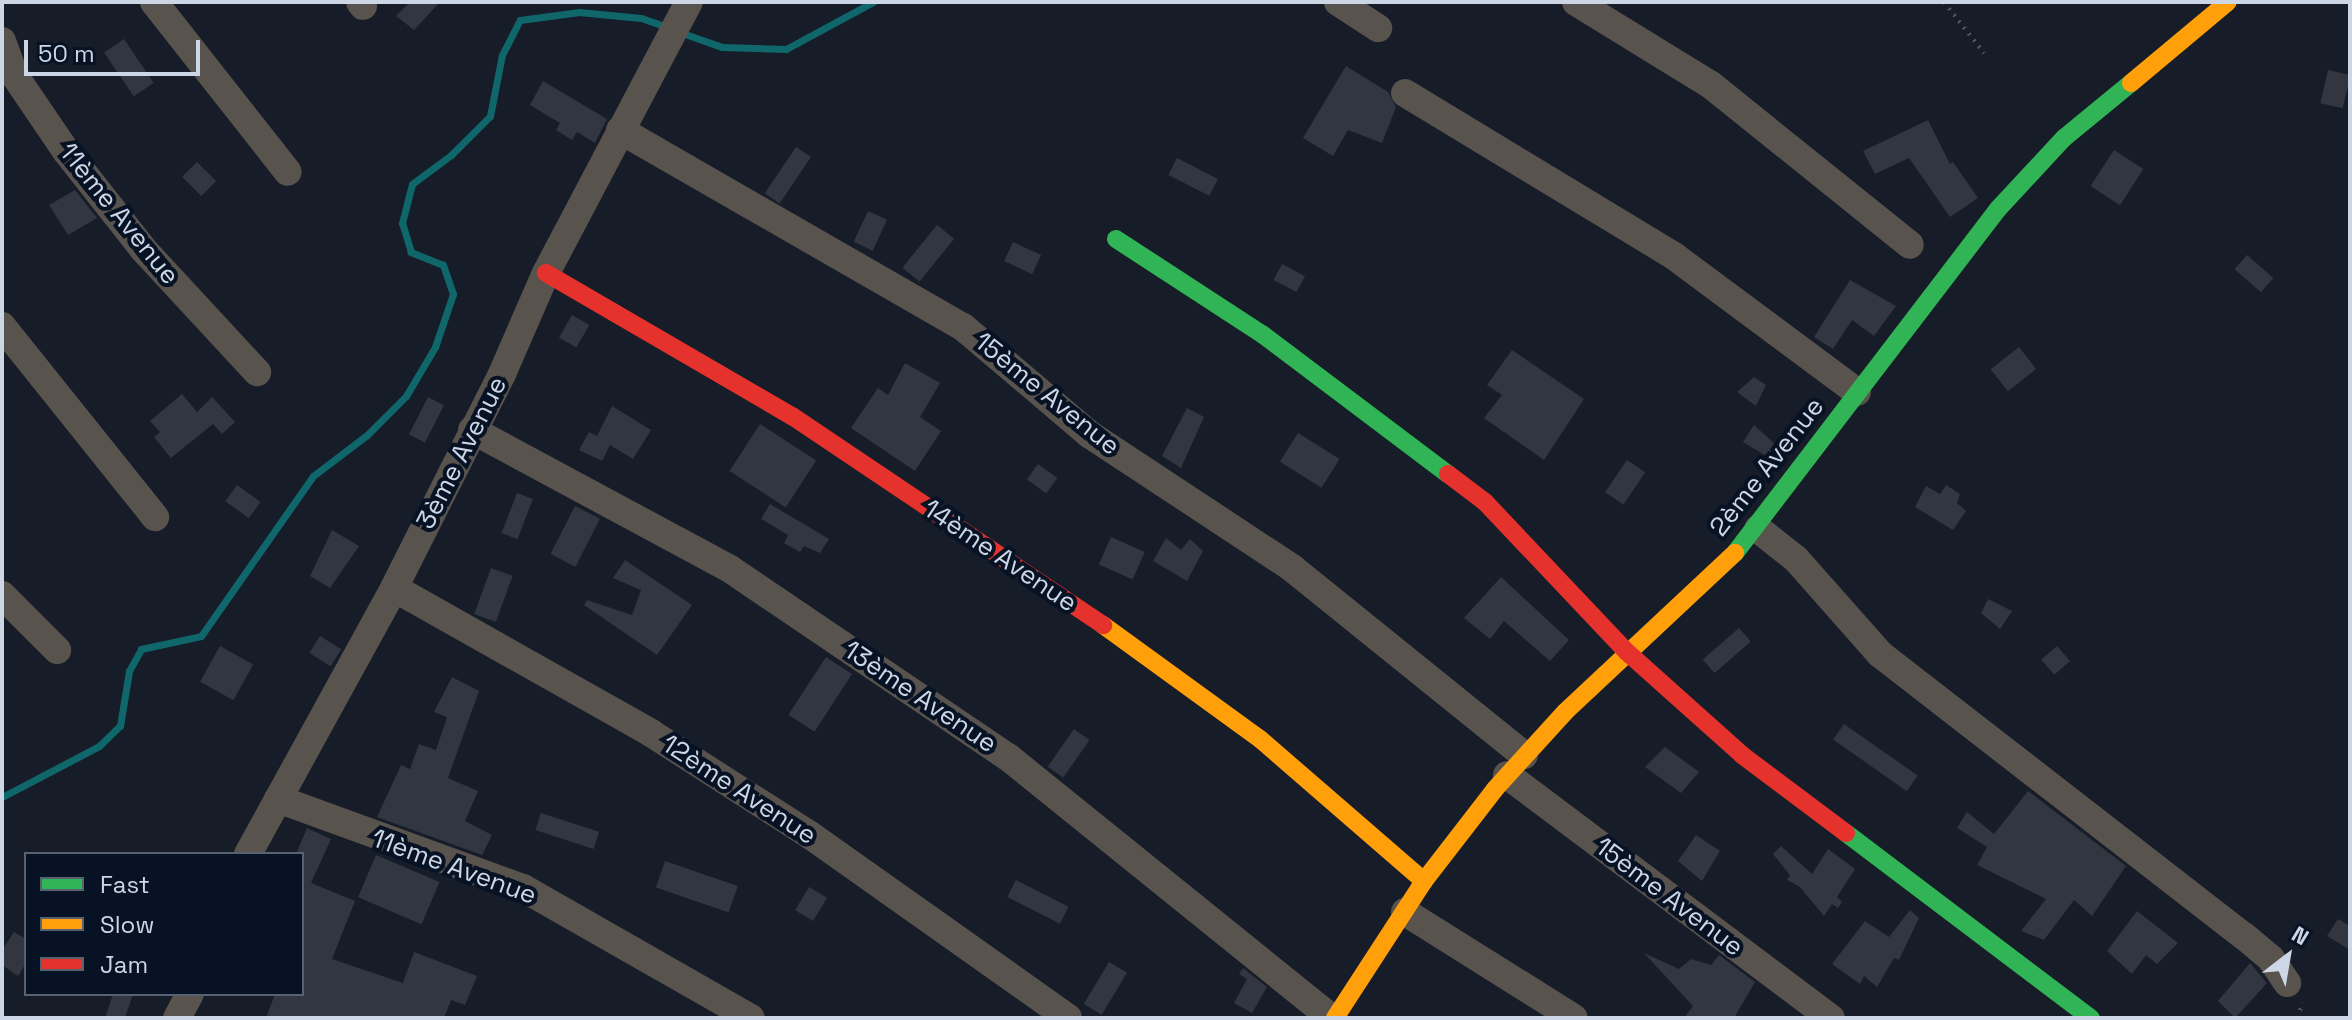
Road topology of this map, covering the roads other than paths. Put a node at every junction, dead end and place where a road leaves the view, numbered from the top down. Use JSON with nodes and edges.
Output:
{"nodes":[{"id":1,"x":154,"y":2,"type":"edge"},
{"id":2,"x":689,"y":2,"type":"edge"},
{"id":3,"x":1338,"y":2,"type":"edge"},
{"id":4,"x":1576,"y":2,"type":"edge"},
{"id":5,"x":2228,"y":2,"type":"edge"},
{"id":6,"x":1378,"y":28,"type":"dead end"},
{"id":7,"x":2,"y":41,"type":"edge"},
{"id":8,"x":1405,"y":93,"type":"dead end"},
{"id":9,"x":620,"y":130,"type":"junction"},
{"id":10,"x":288,"y":172,"type":"dead end"},
{"id":11,"x":1116,"y":239,"type":"dead end"},
{"id":12,"x":1910,"y":245,"type":"dead end"},
{"id":13,"x":546,"y":273,"type":"junction"},
{"id":14,"x":2,"y":326,"type":"edge"},
{"id":15,"x":257,"y":372,"type":"dead end"},
{"id":16,"x":1857,"y":392,"type":"junction"},
{"id":17,"x":472,"y":430,"type":"junction"},
{"id":18,"x":155,"y":517,"type":"dead end"},
{"id":19,"x":1758,"y":529,"type":"junction"},
{"id":20,"x":394,"y":588,"type":"junction"},
{"id":21,"x":2,"y":595,"type":"edge"},
{"id":22,"x":57,"y":650,"type":"dead end"},
{"id":23,"x":1627,"y":652,"type":"junction"},
{"id":24,"x":1516,"y":765,"type":"junction"},
{"id":25,"x":278,"y":799,"type":"junction"},
{"id":26,"x":249,"y":852,"type":"edge"},
{"id":27,"x":1424,"y":881,"type":"junction"},
{"id":28,"x":1405,"y":912,"type":"junction"},
{"id":29,"x":2287,"y":983,"type":"dead end"},
{"id":30,"x":189,"y":996,"type":"edge"},
{"id":31,"x":177,"y":1018,"type":"edge"},
{"id":32,"x":751,"y":1018,"type":"edge"},
{"id":33,"x":1068,"y":1018,"type":"edge"},
{"id":34,"x":1334,"y":1018,"type":"edge"},
{"id":35,"x":1574,"y":1018,"type":"edge"},
{"id":36,"x":1831,"y":1018,"type":"edge"},
{"id":37,"x":2091,"y":1018,"type":"edge"}],
"edges":[{"from":1,"to":10,"type":"street"},
{"from":2,"to":9,"type":"street","name":"3ème Avenue"},
{"from":3,"to":6,"type":"street"},
{"from":4,"to":12,"type":"street"},
{"from":5,"to":16,"type":"street","name":"2ème Avenue"},
{"from":7,"to":15,"type":"street","name":"11ème Avenue"},
{"from":8,"to":16,"type":"street"},
{"from":9,"to":13,"type":"street","name":"3ème Avenue"},
{"from":9,"to":24,"type":"street","name":"15ème Avenue"},
{"from":11,"to":23,"type":"street"},
{"from":13,"to":17,"type":"street","name":"3ème Avenue"},
{"from":13,"to":27,"type":"street","name":"14ème Avenue"},
{"from":14,"to":18,"type":"street"},
{"from":16,"to":19,"type":"street","name":"2ème Avenue"},
{"from":17,"to":20,"type":"street","name":"3ème Avenue"},
{"from":17,"to":34,"type":"street","name":"13ème Avenue"},
{"from":19,"to":23,"type":"street","name":"2ème Avenue"},
{"from":19,"to":29,"type":"street"},
{"from":20,"to":25,"type":"street","name":"3ème Avenue"},
{"from":20,"to":33,"type":"street","name":"12ème Avenue"},
{"from":21,"to":22,"type":"street"},
{"from":23,"to":24,"type":"street","name":"2ème Avenue"},
{"from":23,"to":37,"type":"street"},
{"from":24,"to":27,"type":"street","name":"2ème Avenue"},
{"from":24,"to":36,"type":"street","name":"15ème Avenue"},
{"from":25,"to":26,"type":"street","name":"3ème Avenue"},
{"from":25,"to":32,"type":"street","name":"11ème Avenue"},
{"from":27,"to":28,"type":"street","name":"2ème Avenue"},
{"from":28,"to":34,"type":"street","name":"2ème Avenue"},
{"from":28,"to":35,"type":"street"},
{"from":30,"to":31,"type":"street"}]}
